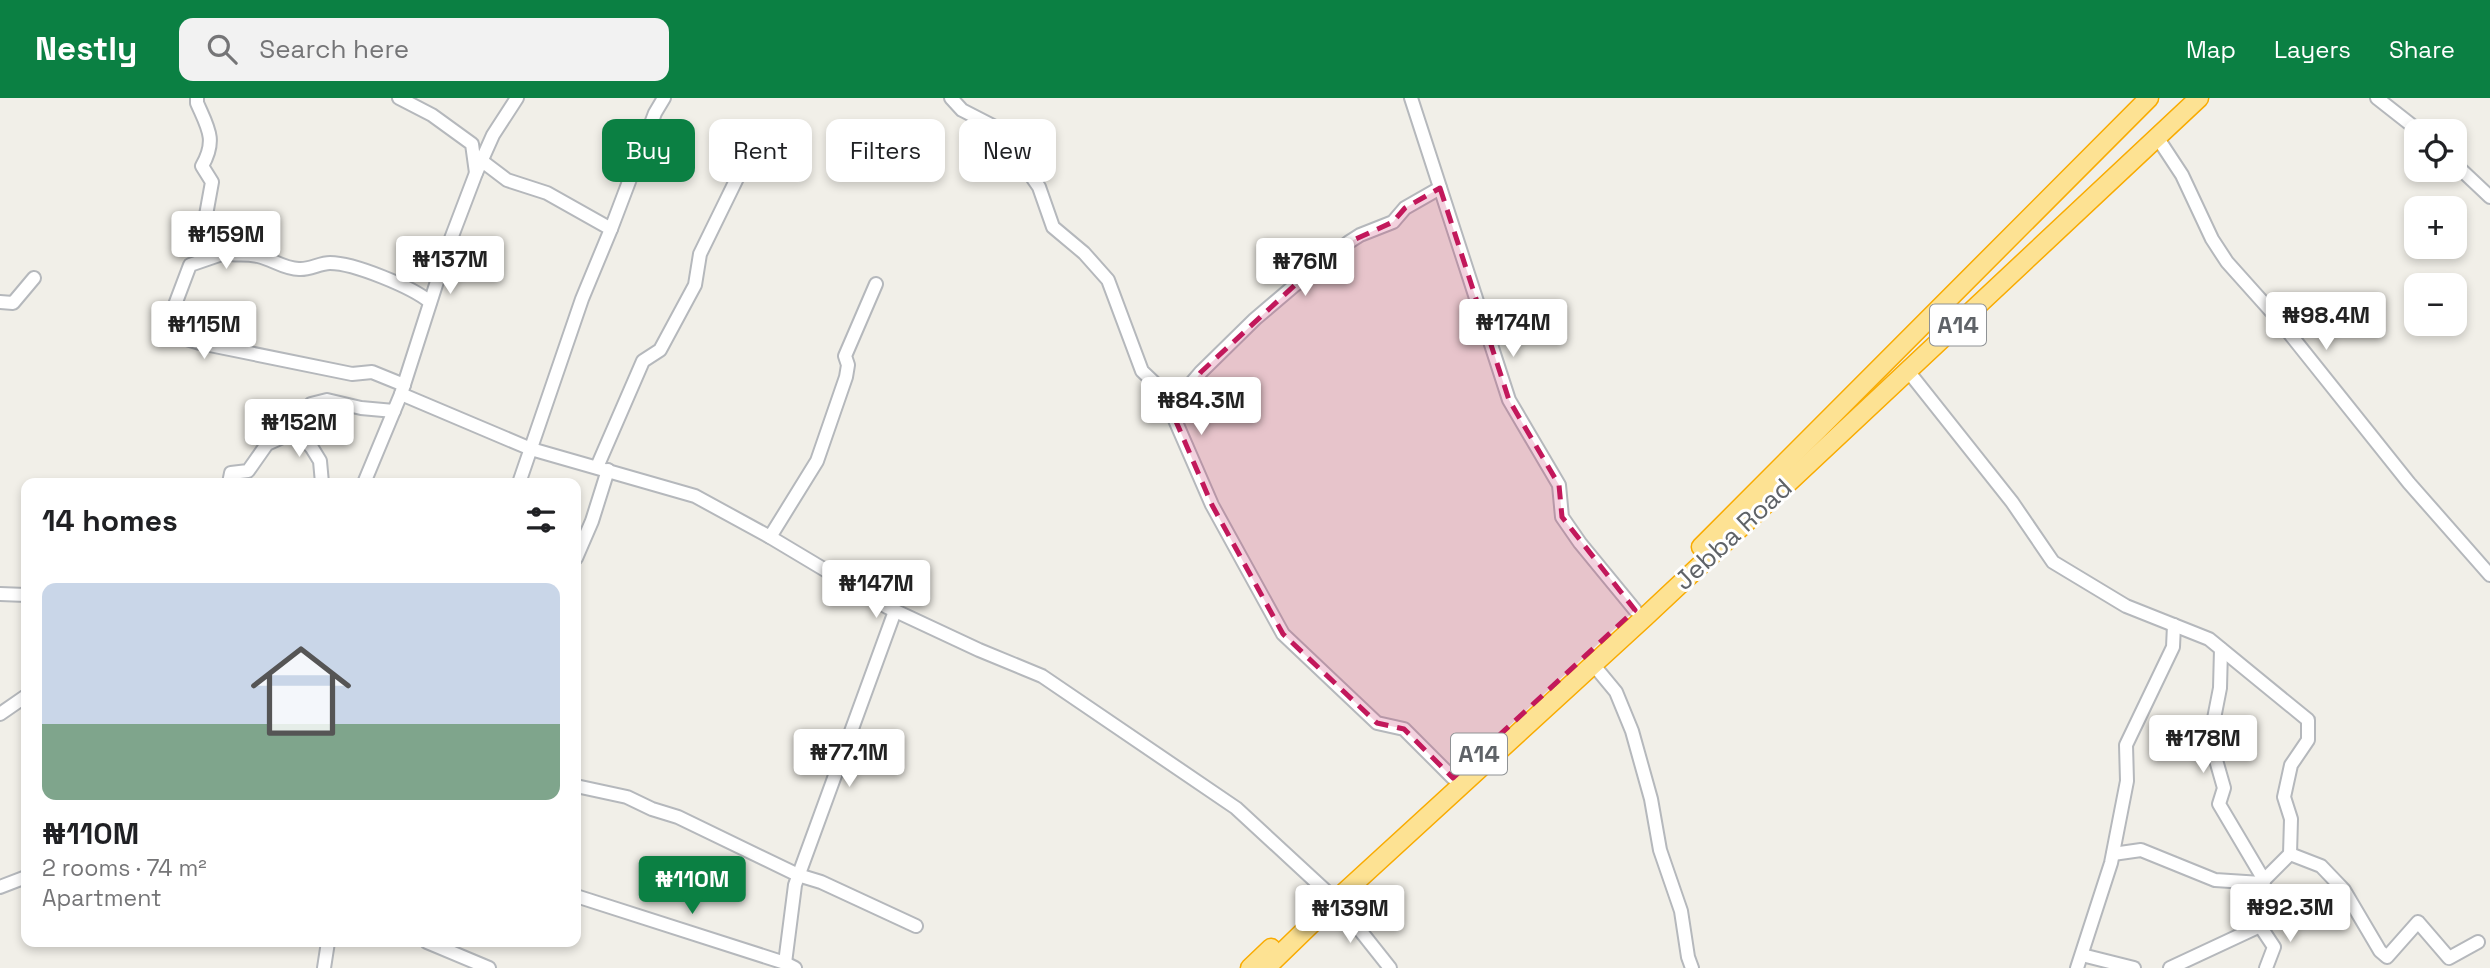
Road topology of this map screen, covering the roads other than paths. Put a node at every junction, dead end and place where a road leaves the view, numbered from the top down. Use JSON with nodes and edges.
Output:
{"nodes":[{"id":1,"x":197,"y":98,"type":"edge"},
{"id":2,"x":399,"y":98,"type":"edge"},
{"id":3,"x":517,"y":98,"type":"edge"},
{"id":4,"x":664,"y":98,"type":"edge"},
{"id":5,"x":951,"y":98,"type":"edge"},
{"id":6,"x":1411,"y":98,"type":"edge"},
{"id":7,"x":2148,"y":98,"type":"edge"},
{"id":8,"x":2199,"y":98,"type":"edge"},
{"id":9,"x":2377,"y":98,"type":"edge"},
{"id":10,"x":2404,"y":119,"type":"edge"},
{"id":11,"x":2157,"y":137,"type":"junction"},
{"id":12,"x":482,"y":160,"type":"junction"},
{"id":13,"x":476,"y":173,"type":"junction"},
{"id":14,"x":2467,"y":175,"type":"edge"},
{"id":15,"x":735,"y":182,"type":"edge"},
{"id":16,"x":1440,"y":188,"type":"junction"},
{"id":17,"x":2490,"y":197,"type":"edge"},
{"id":18,"x":611,"y":229,"type":"junction"},
{"id":19,"x":222,"y":254,"type":"junction"},
{"id":20,"x":34,"y":278,"type":"dead end"},
{"id":21,"x":876,"y":284,"type":"dead end"},
{"id":22,"x":0,"y":302,"type":"edge"},
{"id":23,"x":430,"y":302,"type":"junction"},
{"id":24,"x":1908,"y":371,"type":"junction"},
{"id":25,"x":402,"y":389,"type":"junction"},
{"id":26,"x":394,"y":411,"type":"junction"},
{"id":27,"x":1172,"y":412,"type":"junction"},
{"id":28,"x":293,"y":426,"type":"junction"},
{"id":29,"x":531,"y":449,"type":"junction"},
{"id":30,"x":602,"y":468,"type":"junction"},
{"id":31,"x":230,"y":478,"type":"edge"},
{"id":32,"x":322,"y":478,"type":"edge"},
{"id":33,"x":366,"y":478,"type":"edge"},
{"id":34,"x":521,"y":478,"type":"edge"},
{"id":35,"x":770,"y":537,"type":"junction"},
{"id":36,"x":1711,"y":545,"type":"junction"},
{"id":37,"x":581,"y":546,"type":"edge"},
{"id":38,"x":2490,"y":575,"type":"edge"},
{"id":39,"x":0,"y":594,"type":"edge"},
{"id":40,"x":21,"y":595,"type":"edge"},
{"id":41,"x":1635,"y":610,"type":"junction"},
{"id":42,"x":895,"y":611,"type":"junction"},
{"id":43,"x":2174,"y":625,"type":"junction"},
{"id":44,"x":2221,"y":649,"type":"junction"},
{"id":45,"x":1592,"y":663,"type":"junction"},
{"id":46,"x":21,"y":700,"type":"edge"},
{"id":47,"x":0,"y":715,"type":"edge"},
{"id":48,"x":1453,"y":778,"type":"junction"},
{"id":49,"x":581,"y":787,"type":"edge"},
{"id":50,"x":2113,"y":854,"type":"junction"},
{"id":51,"x":2290,"y":854,"type":"junction"},
{"id":52,"x":798,"y":875,"type":"junction"},
{"id":53,"x":21,"y":879,"type":"edge"},
{"id":54,"x":2264,"y":880,"type":"junction"},
{"id":55,"x":0,"y":887,"type":"edge"},
{"id":56,"x":1332,"y":897,"type":"junction"},
{"id":57,"x":581,"y":899,"type":"edge"},
{"id":58,"x":915,"y":926,"type":"dead end"},
{"id":59,"x":2260,"y":926,"type":"junction"},
{"id":60,"x":2478,"y":942,"type":"dead end"},
{"id":61,"x":327,"y":947,"type":"edge"},
{"id":62,"x":439,"y":947,"type":"edge"},
{"id":63,"x":2082,"y":955,"type":"junction"},
{"id":64,"x":790,"y":965,"type":"edge"},
{"id":65,"x":324,"y":968,"type":"edge"},
{"id":66,"x":489,"y":968,"type":"edge"},
{"id":67,"x":1250,"y":968,"type":"edge"},
{"id":68,"x":1266,"y":968,"type":"edge"},
{"id":69,"x":1390,"y":968,"type":"edge"},
{"id":70,"x":1692,"y":968,"type":"edge"},
{"id":71,"x":2077,"y":968,"type":"edge"},
{"id":72,"x":2134,"y":968,"type":"edge"},
{"id":73,"x":2170,"y":968,"type":"edge"},
{"id":74,"x":2266,"y":968,"type":"edge"}],
"edges":[{"from":1,"to":19,"type":"street"},
{"from":2,"to":13,"type":"street"},
{"from":3,"to":12,"type":"street"},
{"from":4,"to":18,"type":"street"},
{"from":5,"to":27,"type":"street"},
{"from":6,"to":16,"type":"street"},
{"from":7,"to":36,"type":"highway","name":"Jebba Road","number":"A14"},
{"from":8,"to":11,"type":"highway","name":"Jebba Road","number":"A14"},
{"from":9,"to":10,"type":"street"},
{"from":11,"to":24,"type":"highway","name":"Jebba Road","number":"A14"},
{"from":11,"to":38,"type":"street"},
{"from":12,"to":13,"type":"street"},
{"from":12,"to":18,"type":"street"},
{"from":13,"to":23,"type":"street"},
{"from":14,"to":17,"type":"street"},
{"from":15,"to":30,"type":"street"},
{"from":16,"to":27,"type":"street"},
{"from":16,"to":41,"type":"street"},
{"from":18,"to":29,"type":"street"},
{"from":19,"to":23,"type":"street"},
{"from":19,"to":25,"type":"street"},
{"from":20,"to":22,"type":"street"},
{"from":21,"to":35,"type":"street"},
{"from":23,"to":25,"type":"street"},
{"from":24,"to":36,"type":"highway","name":"Jebba Road","number":"A14"},
{"from":24,"to":43,"type":"street"},
{"from":25,"to":26,"type":"street"},
{"from":25,"to":29,"type":"street"},
{"from":26,"to":28,"type":"street"},
{"from":26,"to":33,"type":"street"},
{"from":27,"to":48,"type":"street"},
{"from":28,"to":31,"type":"street"},
{"from":28,"to":32,"type":"street"},
{"from":29,"to":30,"type":"street"},
{"from":29,"to":34,"type":"street"},
{"from":30,"to":35,"type":"street"},
{"from":30,"to":37,"type":"street"},
{"from":35,"to":42,"type":"street"},
{"from":36,"to":41,"type":"highway","name":"Jebba Road","number":"A14"},
{"from":36,"to":45,"type":"highway","name":"Jebba Road","number":"A14"},
{"from":39,"to":40,"type":"street"},
{"from":41,"to":48,"type":"highway","name":"Jebba Road","number":"A14"},
{"from":42,"to":52,"type":"street"},
{"from":42,"to":56,"type":"street"},
{"from":43,"to":44,"type":"street"},
{"from":43,"to":50,"type":"street"},
{"from":44,"to":51,"type":"street"},
{"from":44,"to":54,"type":"street"},
{"from":45,"to":56,"type":"highway","name":"Jebba Road","number":"A14"},
{"from":45,"to":70,"type":"street"},
{"from":46,"to":47,"type":"street"},
{"from":48,"to":56,"type":"highway","name":"Jebba Road","number":"A14"},
{"from":49,"to":52,"type":"street"},
{"from":50,"to":54,"type":"street"},
{"from":50,"to":63,"type":"street"},
{"from":51,"to":54,"type":"street"},
{"from":51,"to":60,"type":"street"},
{"from":52,"to":58,"type":"street"},
{"from":52,"to":64,"type":"street"},
{"from":53,"to":55,"type":"street"},
{"from":54,"to":59,"type":"street"},
{"from":56,"to":67,"type":"highway","name":"Jebba Road","number":"A14"},
{"from":56,"to":68,"type":"highway","name":"Jebba Road","number":"A14"},
{"from":56,"to":69,"type":"street"},
{"from":57,"to":64,"type":"street"},
{"from":59,"to":73,"type":"street"},
{"from":59,"to":74,"type":"street"},
{"from":61,"to":65,"type":"street"},
{"from":62,"to":66,"type":"street"},
{"from":63,"to":71,"type":"street"},
{"from":63,"to":72,"type":"street"}]}
